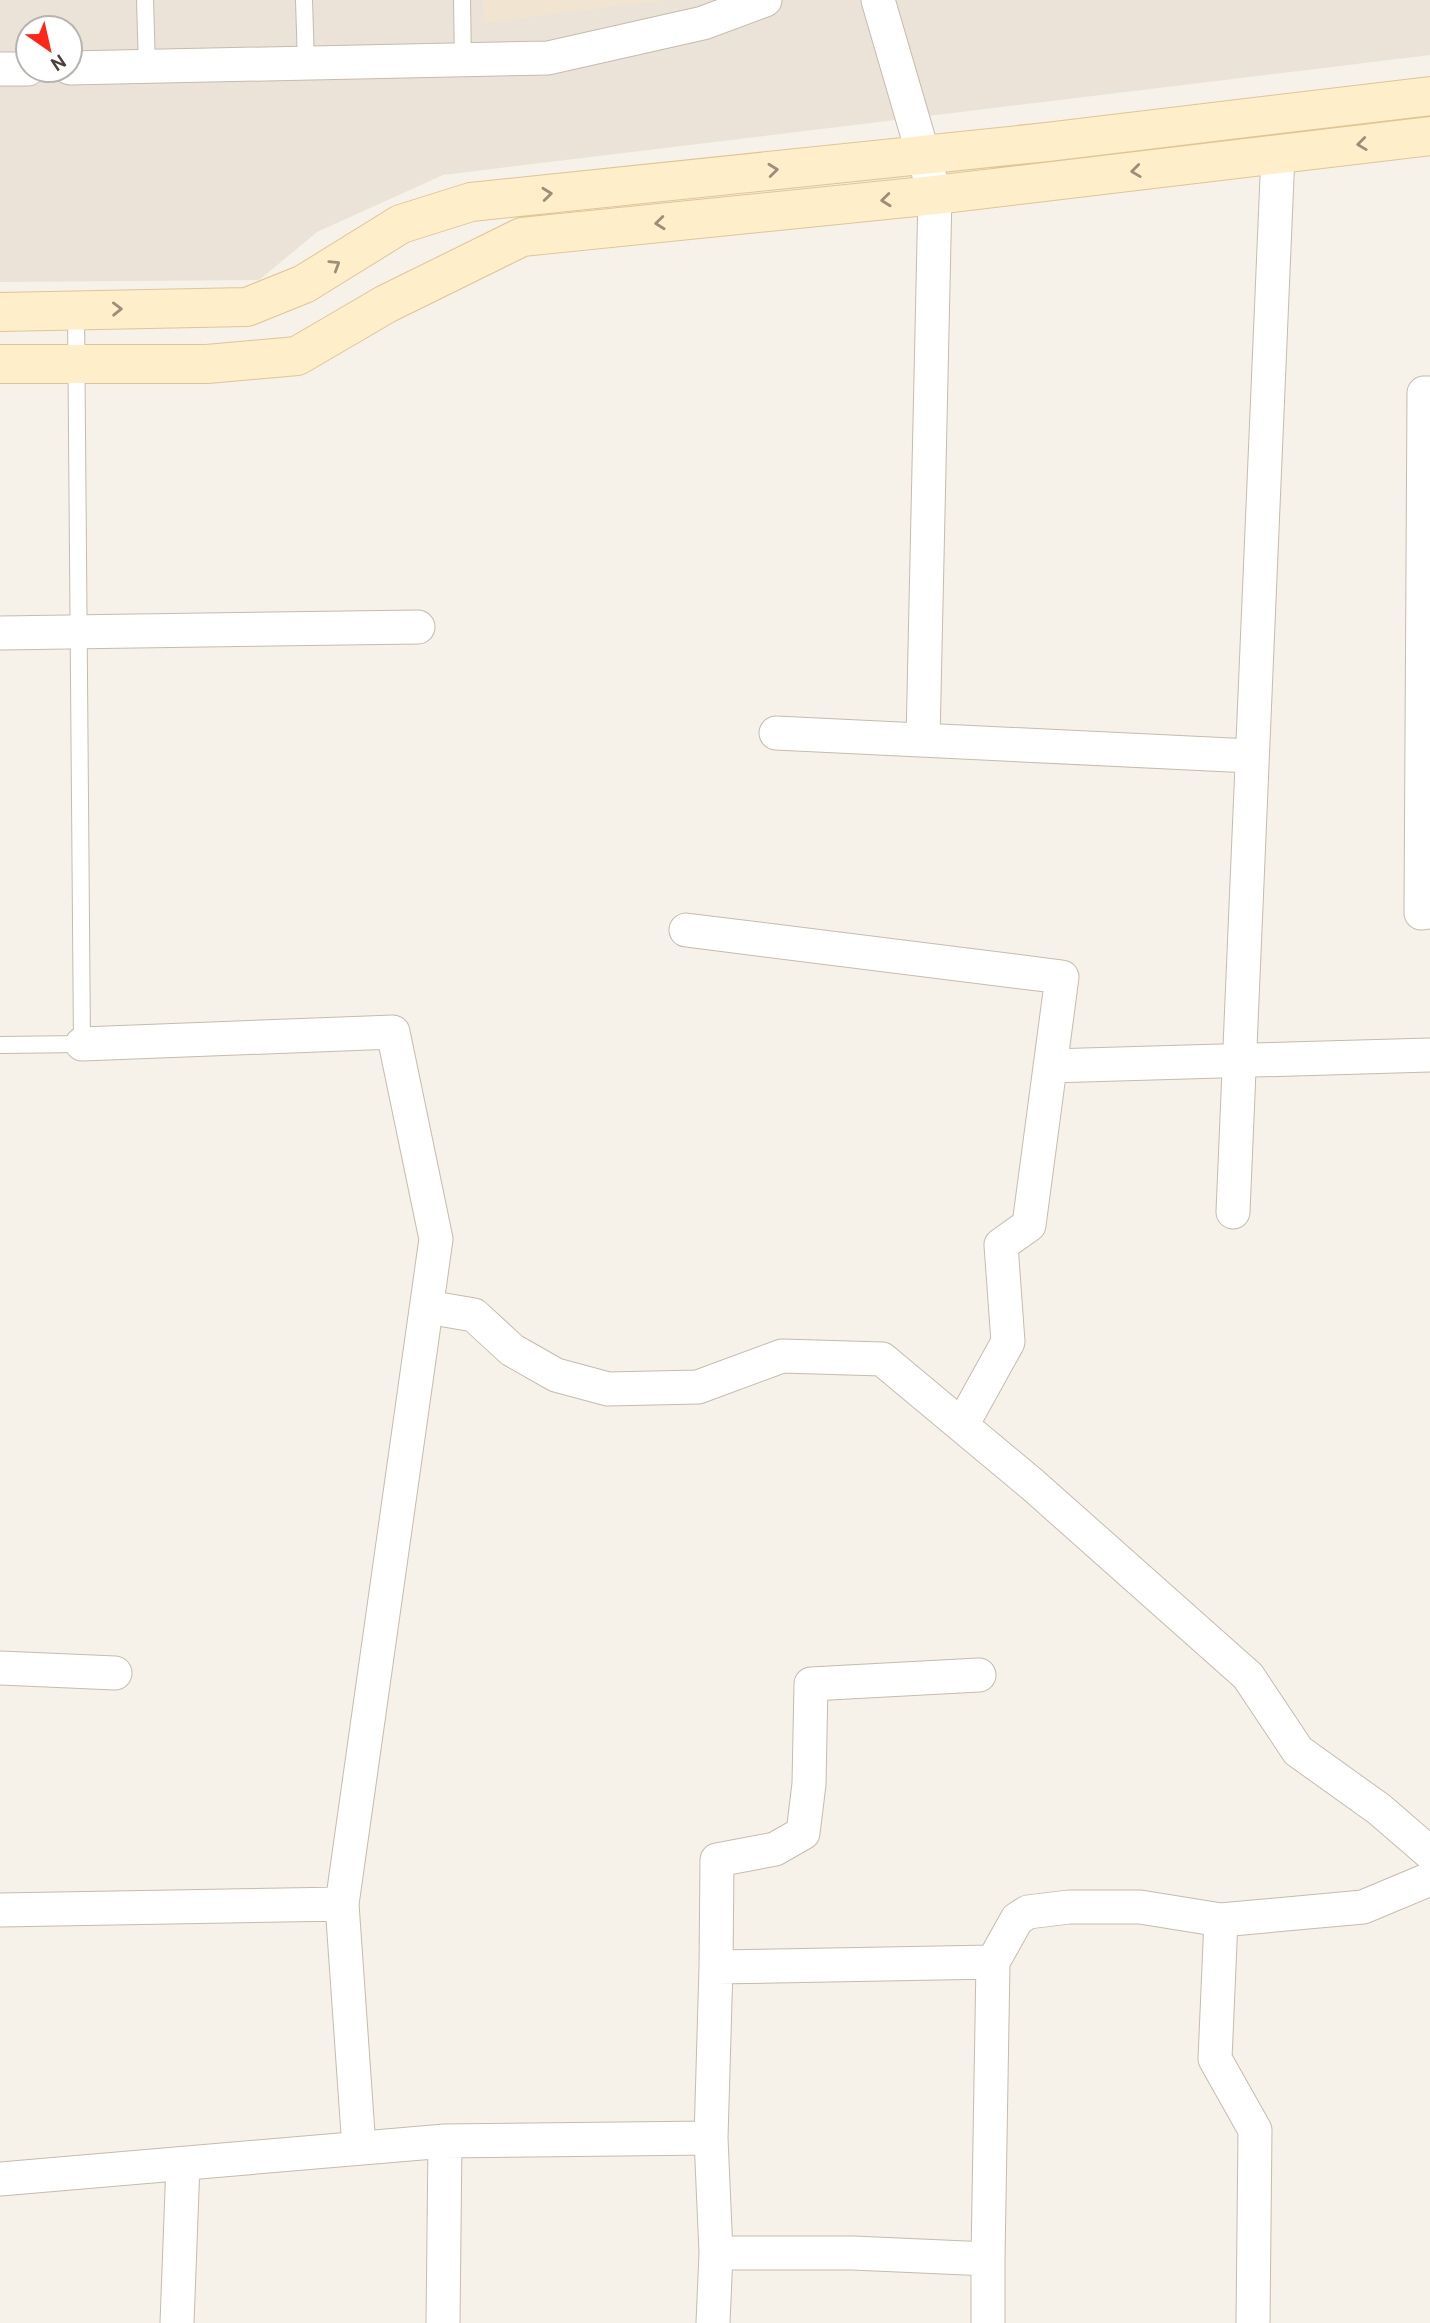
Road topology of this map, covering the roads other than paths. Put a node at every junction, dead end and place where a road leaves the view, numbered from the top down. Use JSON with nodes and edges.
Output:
{"nodes":[{"id":1,"x":145,"y":0,"type":"edge"},
{"id":2,"x":304,"y":0,"type":"edge"},
{"id":3,"x":462,"y":0,"type":"edge"},
{"id":4,"x":765,"y":0,"type":"edge"},
{"id":5,"x":878,"y":0,"type":"edge"},
{"id":6,"x":463,"y":60,"type":"junction"},
{"id":7,"x":306,"y":64,"type":"junction"},
{"id":8,"x":147,"y":67,"type":"junction"},
{"id":9,"x":84,"y":68,"type":"edge"},
{"id":10,"x":1430,"y":96,"type":"edge"},
{"id":11,"x":1430,"y":136,"type":"edge"},
{"id":12,"x":1278,"y":154,"type":"junction"},
{"id":13,"x":923,"y":155,"type":"junction"},
{"id":14,"x":935,"y":195,"type":"junction"},
{"id":15,"x":76,"y":310,"type":"junction"},
{"id":16,"x":0,"y":312,"type":"edge"},
{"id":17,"x":0,"y":364,"type":"edge"},
{"id":18,"x":76,"y":364,"type":"junction"},
{"id":19,"x":1430,"y":393,"type":"edge"},
{"id":20,"x":418,"y":627,"type":"dead end"},
{"id":21,"x":78,"y":632,"type":"junction"},
{"id":22,"x":0,"y":633,"type":"edge"},
{"id":23,"x":1426,"y":650,"type":"edge"},
{"id":24,"x":776,"y":733,"type":"dead end"},
{"id":25,"x":923,"y":740,"type":"junction"},
{"id":26,"x":1251,"y":756,"type":"junction"},
{"id":27,"x":1430,"y":912,"type":"edge"},
{"id":28,"x":686,"y":930,"type":"dead end"},
{"id":29,"x":82,"y":1044,"type":"junction"},
{"id":30,"x":0,"y":1045,"type":"edge"},
{"id":31,"x":1430,"y":1055,"type":"edge"},
{"id":32,"x":1238,"y":1061,"type":"junction"},
{"id":33,"x":1050,"y":1066,"type":"junction"},
{"id":34,"x":1233,"y":1212,"type":"dead end"},
{"id":35,"x":427,"y":1307,"type":"junction"},
{"id":36,"x":962,"y":1425,"type":"junction"},
{"id":37,"x":0,"y":1668,"type":"edge"},
{"id":38,"x":115,"y":1673,"type":"dead end"},
{"id":39,"x":979,"y":1675,"type":"dead end"},
{"id":40,"x":1430,"y":1853,"type":"edge"},
{"id":41,"x":1430,"y":1879,"type":"edge"},
{"id":42,"x":342,"y":1904,"type":"junction"},
{"id":43,"x":0,"y":1910,"type":"edge"},
{"id":44,"x":1221,"y":1920,"type":"junction"},
{"id":45,"x":993,"y":1962,"type":"junction"},
{"id":46,"x":716,"y":1967,"type":"junction"},
{"id":47,"x":711,"y":2138,"type":"junction"},
{"id":48,"x":445,"y":2141,"type":"junction"},
{"id":49,"x":359,"y":2148,"type":"junction"},
{"id":50,"x":183,"y":2164,"type":"junction"},
{"id":51,"x":0,"y":2179,"type":"edge"},
{"id":52,"x":716,"y":2253,"type":"junction"},
{"id":53,"x":988,"y":2259,"type":"junction"},
{"id":54,"x":177,"y":2323,"type":"edge"},
{"id":55,"x":443,"y":2323,"type":"edge"},
{"id":56,"x":713,"y":2323,"type":"edge"},
{"id":57,"x":988,"y":2323,"type":"edge"},
{"id":58,"x":1253,"y":2323,"type":"edge"}],
"edges":[{"from":1,"to":8,"type":"lane"},
{"from":2,"to":7,"type":"lane"},
{"from":3,"to":6,"type":"lane"},
{"from":4,"to":6,"type":"street"},
{"from":5,"to":13,"type":"street"},
{"from":6,"to":7,"type":"street"},
{"from":7,"to":8,"type":"street"},
{"from":8,"to":9,"type":"street"},
{"from":10,"to":13,"type":"street"},
{"from":11,"to":12,"type":"street","one_way":true},
{"from":12,"to":14,"type":"street","one_way":true},
{"from":12,"to":26,"type":"street"},
{"from":13,"to":14,"type":"street"},
{"from":15,"to":13,"type":"street","one_way":true},
{"from":14,"to":18,"type":"street","one_way":true},
{"from":14,"to":25,"type":"street"},
{"from":15,"to":16,"type":"street"},
{"from":15,"to":18,"type":"lane"},
{"from":17,"to":18,"type":"street"},
{"from":18,"to":21,"type":"lane"},
{"from":19,"to":23,"type":"street"},
{"from":20,"to":21,"type":"street"},
{"from":21,"to":22,"type":"street"},
{"from":21,"to":29,"type":"lane"},
{"from":23,"to":27,"type":"street"},
{"from":24,"to":25,"type":"street"},
{"from":25,"to":26,"type":"street"},
{"from":26,"to":32,"type":"street"},
{"from":28,"to":33,"type":"street"},
{"from":29,"to":30,"type":"lane"},
{"from":29,"to":35,"type":"street"},
{"from":31,"to":32,"type":"street"},
{"from":32,"to":33,"type":"street"},
{"from":32,"to":34,"type":"street"},
{"from":33,"to":36,"type":"street"},
{"from":35,"to":36,"type":"street"},
{"from":35,"to":42,"type":"street"},
{"from":36,"to":40,"type":"street"},
{"from":37,"to":38,"type":"street"},
{"from":39,"to":46,"type":"street"},
{"from":41,"to":44,"type":"street"},
{"from":42,"to":43,"type":"street"},
{"from":42,"to":49,"type":"street"},
{"from":44,"to":45,"type":"street"},
{"from":44,"to":58,"type":"street"},
{"from":45,"to":46,"type":"street"},
{"from":45,"to":53,"type":"street"},
{"from":46,"to":47,"type":"street"},
{"from":47,"to":48,"type":"street"},
{"from":47,"to":52,"type":"street"},
{"from":48,"to":49,"type":"street"},
{"from":48,"to":55,"type":"street"},
{"from":49,"to":50,"type":"street"},
{"from":50,"to":51,"type":"street"},
{"from":50,"to":54,"type":"street"},
{"from":52,"to":53,"type":"street"},
{"from":52,"to":56,"type":"street"},
{"from":53,"to":57,"type":"street"}]}
